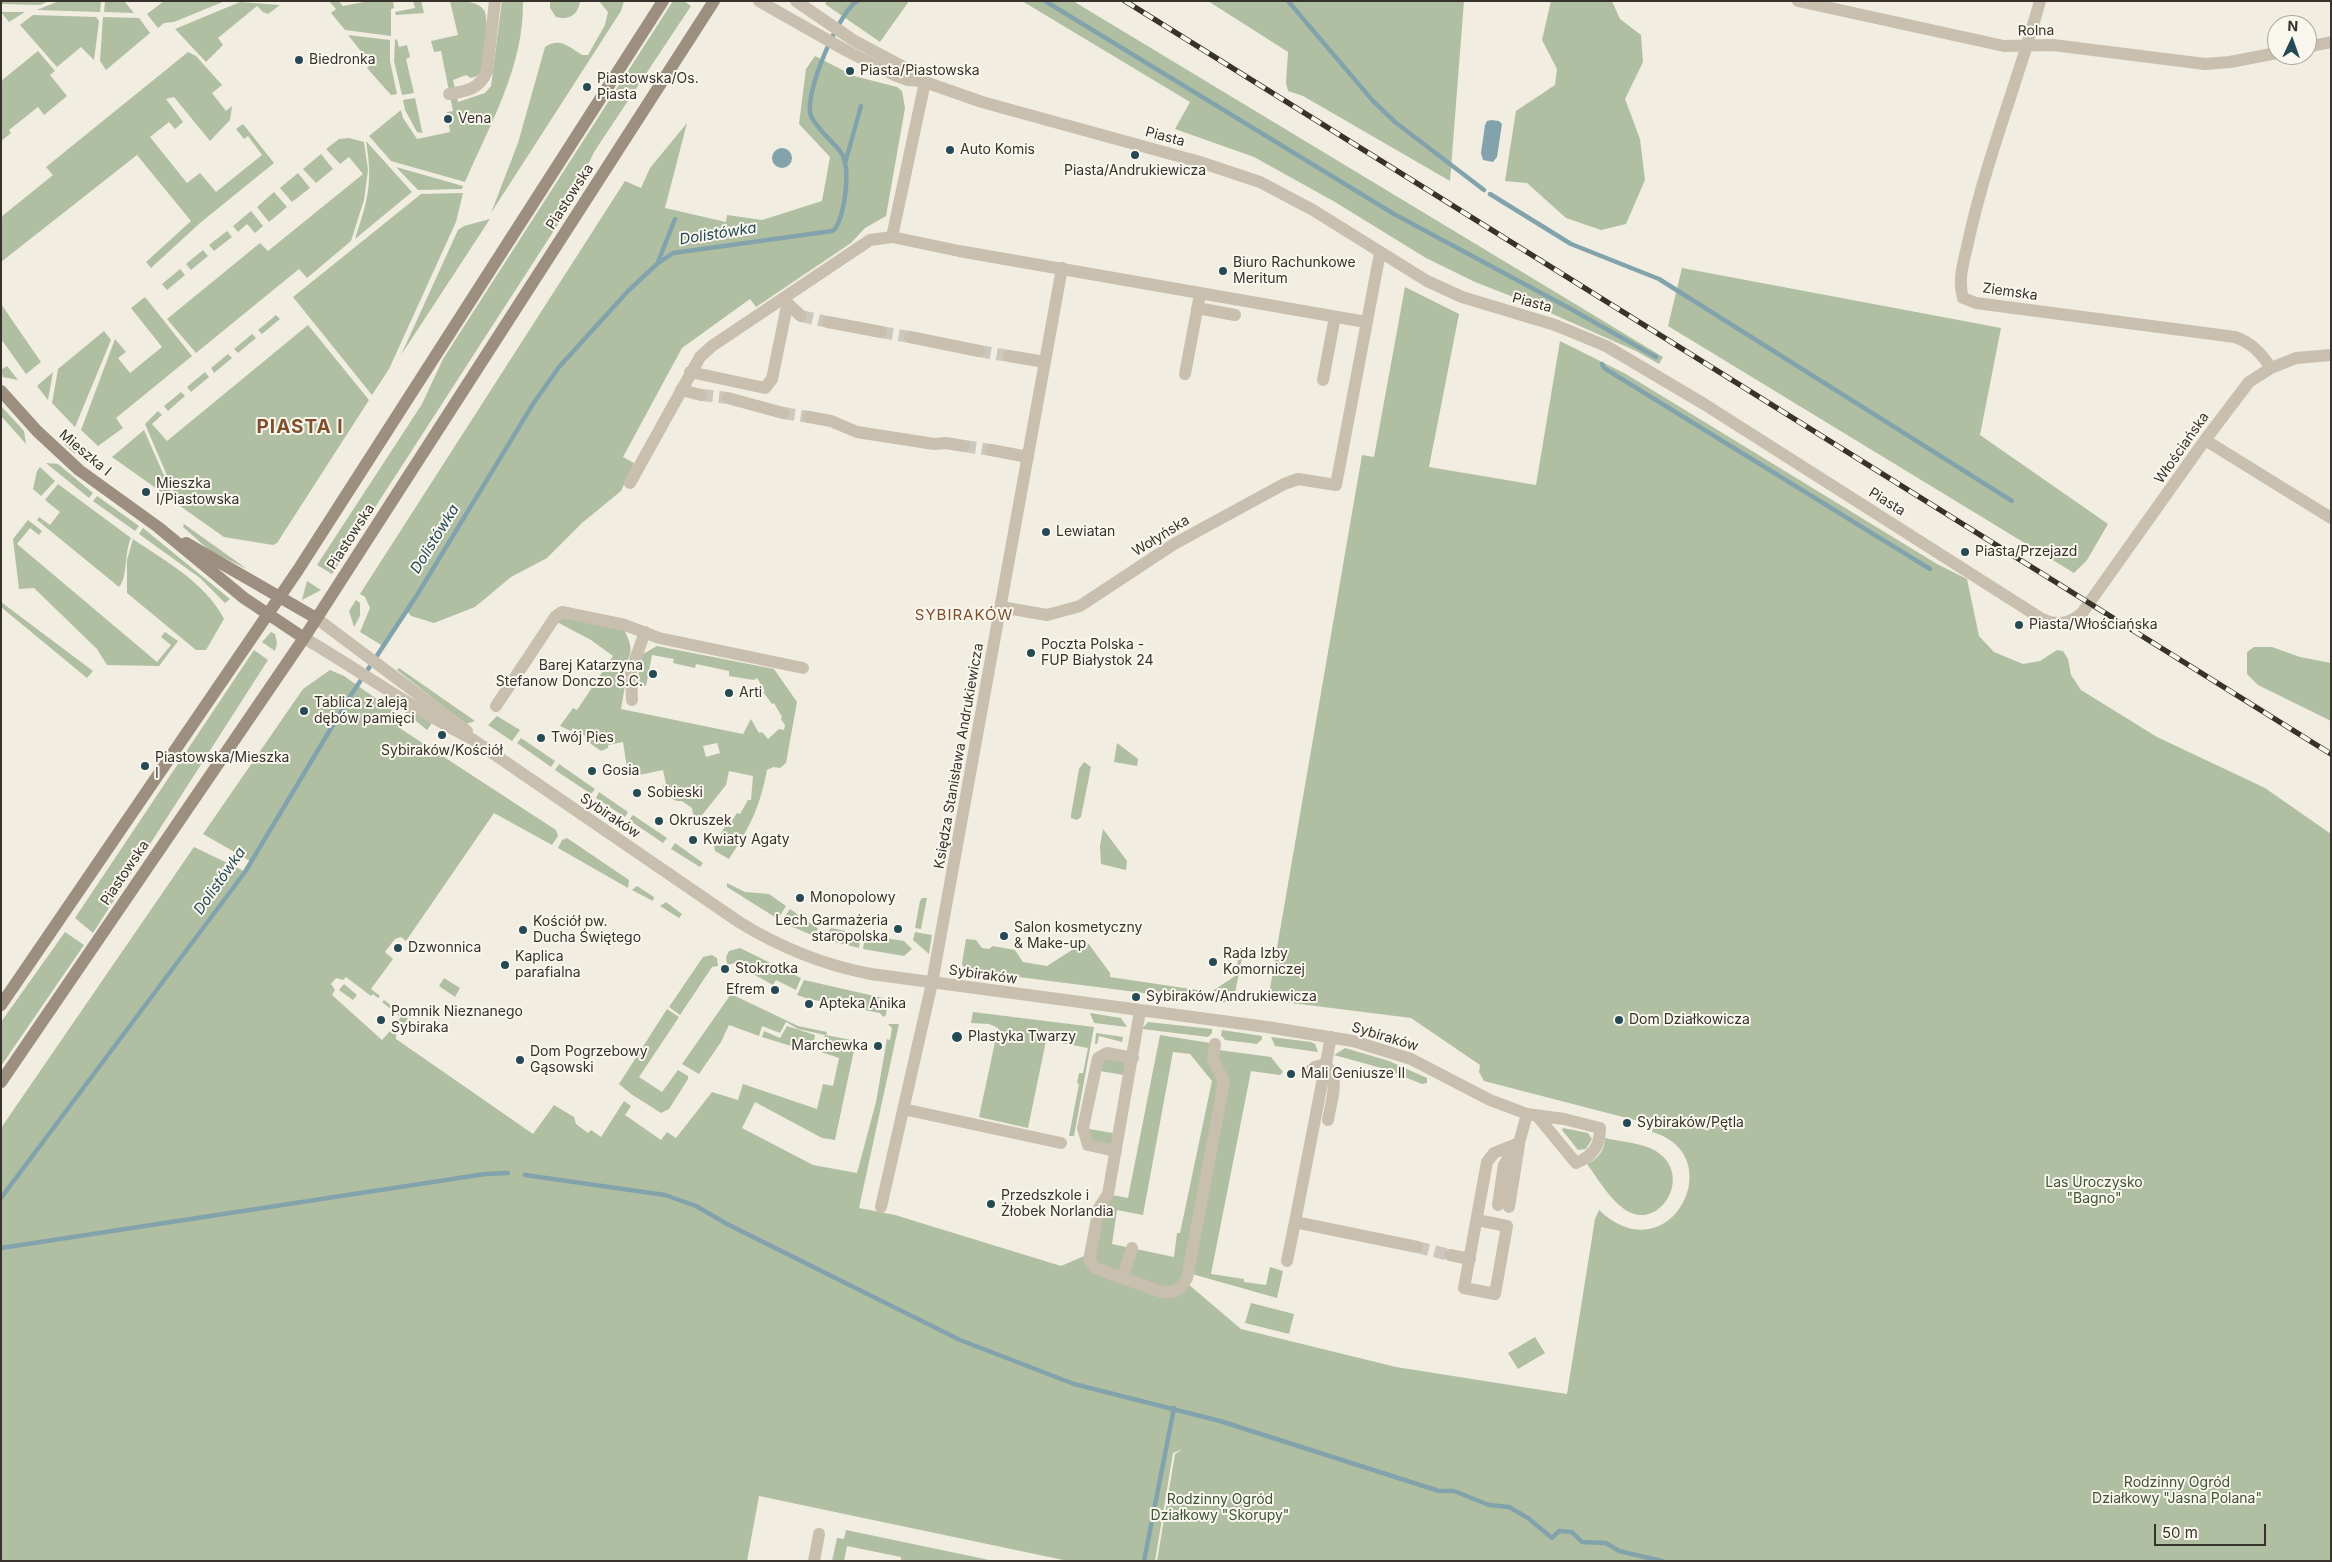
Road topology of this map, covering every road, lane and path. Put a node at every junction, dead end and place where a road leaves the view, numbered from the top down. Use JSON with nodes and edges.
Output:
{"nodes":[{"id":1,"x":495,"y":1,"type":"edge"},
{"id":2,"x":663,"y":1,"type":"edge"},
{"id":3,"x":714,"y":1,"type":"edge"},
{"id":4,"x":759,"y":1,"type":"edge"},
{"id":5,"x":796,"y":1,"type":"edge"},
{"id":6,"x":1798,"y":1,"type":"edge"},
{"id":7,"x":2040,"y":1,"type":"edge"},
{"id":8,"x":2331,"y":42,"type":"edge"},
{"id":9,"x":2317,"y":45,"type":"edge"},
{"id":10,"x":2028,"y":46,"type":"junction"},
{"id":11,"x":2267,"y":55,"type":"edge"},
{"id":12,"x":924,"y":81,"type":"junction"},
{"id":13,"x":449,"y":94,"type":"dead end"},
{"id":14,"x":892,"y":237,"type":"junction"},
{"id":15,"x":1380,"y":253,"type":"junction"},
{"id":16,"x":1062,"y":268,"type":"junction"},
{"id":17,"x":1200,"y":294,"type":"junction"},
{"id":18,"x":785,"y":303,"type":"junction"},
{"id":19,"x":1198,"y":308,"type":"junction"},
{"id":20,"x":1235,"y":315,"type":"dead end"},
{"id":21,"x":801,"y":316,"type":"tunnel mouth"},
{"id":22,"x":1335,"y":317,"type":"junction"},
{"id":23,"x":828,"y":322,"type":"tunnel mouth"},
{"id":24,"x":1366,"y":322,"type":"junction"},
{"id":25,"x":881,"y":332,"type":"tunnel mouth"},
{"id":26,"x":910,"y":337,"type":"tunnel mouth"},
{"id":27,"x":979,"y":351,"type":"tunnel mouth"},
{"id":28,"x":2331,"y":355,"type":"edge"},
{"id":29,"x":1009,"y":356,"type":"tunnel mouth"},
{"id":30,"x":1045,"y":362,"type":"junction"},
{"id":31,"x":2271,"y":368,"type":"junction"},
{"id":32,"x":690,"y":372,"type":"junction"},
{"id":33,"x":1185,"y":374,"type":"dead end"},
{"id":34,"x":1323,"y":380,"type":"dead end"},
{"id":35,"x":681,"y":390,"type":"junction"},
{"id":36,"x":1,"y":391,"type":"edge"},
{"id":37,"x":701,"y":394,"type":"tunnel mouth"},
{"id":38,"x":728,"y":398,"type":"tunnel mouth"},
{"id":39,"x":783,"y":412,"type":"tunnel mouth"},
{"id":40,"x":809,"y":417,"type":"tunnel mouth"},
{"id":41,"x":2205,"y":440,"type":"junction"},
{"id":42,"x":964,"y":446,"type":"tunnel mouth"},
{"id":43,"x":991,"y":450,"type":"tunnel mouth"},
{"id":44,"x":1028,"y":457,"type":"junction"},
{"id":45,"x":630,"y":484,"type":"dead end"},
{"id":46,"x":2331,"y":518,"type":"edge"},
{"id":47,"x":158,"y":528,"type":"junction"},
{"id":48,"x":280,"y":596,"type":"junction"},
{"id":49,"x":2090,"y":604,"type":"joint"},
{"id":50,"x":1001,"y":607,"type":"junction"},
{"id":51,"x":267,"y":615,"type":"junction"},
{"id":52,"x":316,"y":618,"type":"junction"},
{"id":53,"x":645,"y":632,"type":"junction"},
{"id":54,"x":304,"y":638,"type":"junction"},
{"id":55,"x":803,"y":668,"type":"dead end"},
{"id":56,"x":632,"y":700,"type":"dead end"},
{"id":57,"x":496,"y":706,"type":"dead end"},
{"id":58,"x":472,"y":739,"type":"junction"},
{"id":59,"x":932,"y":983,"type":"junction"},
{"id":60,"x":1,"y":1005,"type":"edge"},
{"id":61,"x":1140,"y":1011,"type":"junction"},
{"id":62,"x":1331,"y":1037,"type":"junction"},
{"id":63,"x":1215,"y":1044,"type":"dead end"},
{"id":64,"x":1133,"y":1058,"type":"junction"},
{"id":65,"x":1325,"y":1064,"type":"junction"},
{"id":66,"x":1309,"y":1072,"type":"dead end"},
{"id":67,"x":1,"y":1082,"type":"edge"},
{"id":68,"x":903,"y":1109,"type":"junction"},
{"id":69,"x":1532,"y":1116,"type":"junction"},
{"id":70,"x":1328,"y":1120,"type":"dead end"},
{"id":71,"x":1061,"y":1143,"type":"dead end"},
{"id":72,"x":1519,"y":1143,"type":"junction"},
{"id":73,"x":1116,"y":1151,"type":"junction"},
{"id":74,"x":1503,"y":1206,"type":"dead end"},
{"id":75,"x":881,"y":1207,"type":"dead end"},
{"id":76,"x":1477,"y":1220,"type":"junction"},
{"id":77,"x":1295,"y":1222,"type":"junction"},
{"id":78,"x":1417,"y":1247,"type":"tunnel mouth"},
{"id":79,"x":1132,"y":1248,"type":"dead end"},
{"id":80,"x":1450,"y":1255,"type":"tunnel mouth"},
{"id":81,"x":1470,"y":1259,"type":"junction"},
{"id":82,"x":1287,"y":1261,"type":"dead end"},
{"id":83,"x":1123,"y":1278,"type":"junction"},
{"id":84,"x":819,"y":1534,"type":"dead end"},
{"id":85,"x":814,"y":1561,"type":"edge"}],
"edges":[{"from":1,"to":13,"type":"street"},
{"from":2,"to":48,"type":"main road","name":"Piastowska"},
{"from":3,"to":52,"type":"main road","name":"Piastowska"},
{"from":4,"to":12,"type":"street","name":"Piasta"},
{"from":5,"to":12,"type":"street","name":"Piasta"},
{"from":6,"to":10,"type":"street","name":"Rolna"},
{"from":7,"to":10,"type":"street"},
{"from":8,"to":9,"type":"street"},
{"from":10,"to":11,"type":"street","name":"Rolna"},
{"from":10,"to":31,"type":"street","name":"Ziemska"},
{"from":12,"to":14,"type":"street"},
{"from":12,"to":15,"type":"street","name":"Piasta"},
{"from":14,"to":16,"type":"street"},
{"from":14,"to":18,"type":"street"},
{"from":15,"to":24,"type":"street"},
{"from":15,"to":49,"type":"street","name":"Piasta"},
{"from":16,"to":17,"type":"street"},
{"from":16,"to":30,"type":"street","name":"Księdza Stanisława Andrukiewicza"},
{"from":17,"to":19,"type":"street"},
{"from":17,"to":22,"type":"street"},
{"from":18,"to":21,"type":"street"},
{"from":18,"to":32,"type":"street"},
{"from":18,"to":32,"type":"street"},
{"from":19,"to":20,"type":"street"},
{"from":19,"to":33,"type":"street"},
{"from":22,"to":24,"type":"street"},
{"from":22,"to":34,"type":"street"},
{"from":23,"to":25,"type":"street"},
{"from":24,"to":50,"type":"street","name":"Wołyńska"},
{"from":26,"to":27,"type":"street"},
{"from":28,"to":31,"type":"street","name":"Włościańska"},
{"from":29,"to":30,"type":"street"},
{"from":30,"to":44,"type":"street","name":"Księdza Stanisława Andrukiewicza"},
{"from":31,"to":41,"type":"street","name":"Włościańska"},
{"from":32,"to":35,"type":"street"},
{"from":35,"to":37,"type":"street"},
{"from":35,"to":45,"type":"street"},
{"from":36,"to":47,"type":"main road","name":"Mieszka I"},
{"from":38,"to":39,"type":"street"},
{"from":40,"to":42,"type":"street"},
{"from":41,"to":46,"type":"street"},
{"from":41,"to":49,"type":"street","name":"Włościańska"},
{"from":43,"to":44,"type":"street"},
{"from":44,"to":50,"type":"street","name":"Księdza Stanisława Andrukiewicza"},
{"from":47,"to":48,"type":"main road","name":"Mieszka I"},
{"from":47,"to":51,"type":"main road","name":"Mieszka I"},
{"from":48,"to":51,"type":"main road","name":"Piastowska"},
{"from":48,"to":52,"type":"main road","name":"Mieszka I"},
{"from":50,"to":59,"type":"street","name":"Księdza Stanisława Andrukiewicza"},
{"from":51,"to":54,"type":"main road","name":"Mieszka I"},
{"from":51,"to":60,"type":"main road","name":"Piastowska"},
{"from":52,"to":54,"type":"main road","name":"Piastowska"},
{"from":52,"to":58,"type":"street","name":"Sybiraków"},
{"from":53,"to":55,"type":"street"},
{"from":53,"to":56,"type":"street"},
{"from":53,"to":57,"type":"street"},
{"from":54,"to":58,"type":"street","name":"Sybiraków"},
{"from":54,"to":67,"type":"main road","name":"Piastowska"},
{"from":58,"to":59,"type":"street","name":"Sybiraków"},
{"from":59,"to":61,"type":"street","name":"Sybiraków"},
{"from":59,"to":68,"type":"street","name":"Księdza Stanisława Andrukiewicza"},
{"from":61,"to":62,"type":"street","name":"Sybiraków"},
{"from":61,"to":64,"type":"street"},
{"from":62,"to":65,"type":"street"},
{"from":62,"to":69,"type":"street","name":"Sybiraków"},
{"from":63,"to":83,"type":"street"},
{"from":64,"to":73,"type":"street"},
{"from":64,"to":73,"type":"street"},
{"from":65,"to":66,"type":"street"},
{"from":65,"to":70,"type":"street"},
{"from":65,"to":77,"type":"street"},
{"from":68,"to":71,"type":"street"},
{"from":68,"to":75,"type":"street","name":"Księdza Stanisława Andrukiewicza"},
{"from":69,"to":69,"type":"street"},
{"from":69,"to":72,"type":"street"},
{"from":72,"to":74,"type":"street"},
{"from":72,"to":76,"type":"street"},
{"from":73,"to":83,"type":"street"},
{"from":76,"to":81,"type":"street"},
{"from":76,"to":81,"type":"street"},
{"from":77,"to":78,"type":"street"},
{"from":77,"to":82,"type":"street"},
{"from":79,"to":83,"type":"street"},
{"from":80,"to":81,"type":"street"},
{"from":84,"to":85,"type":"street"}]}
